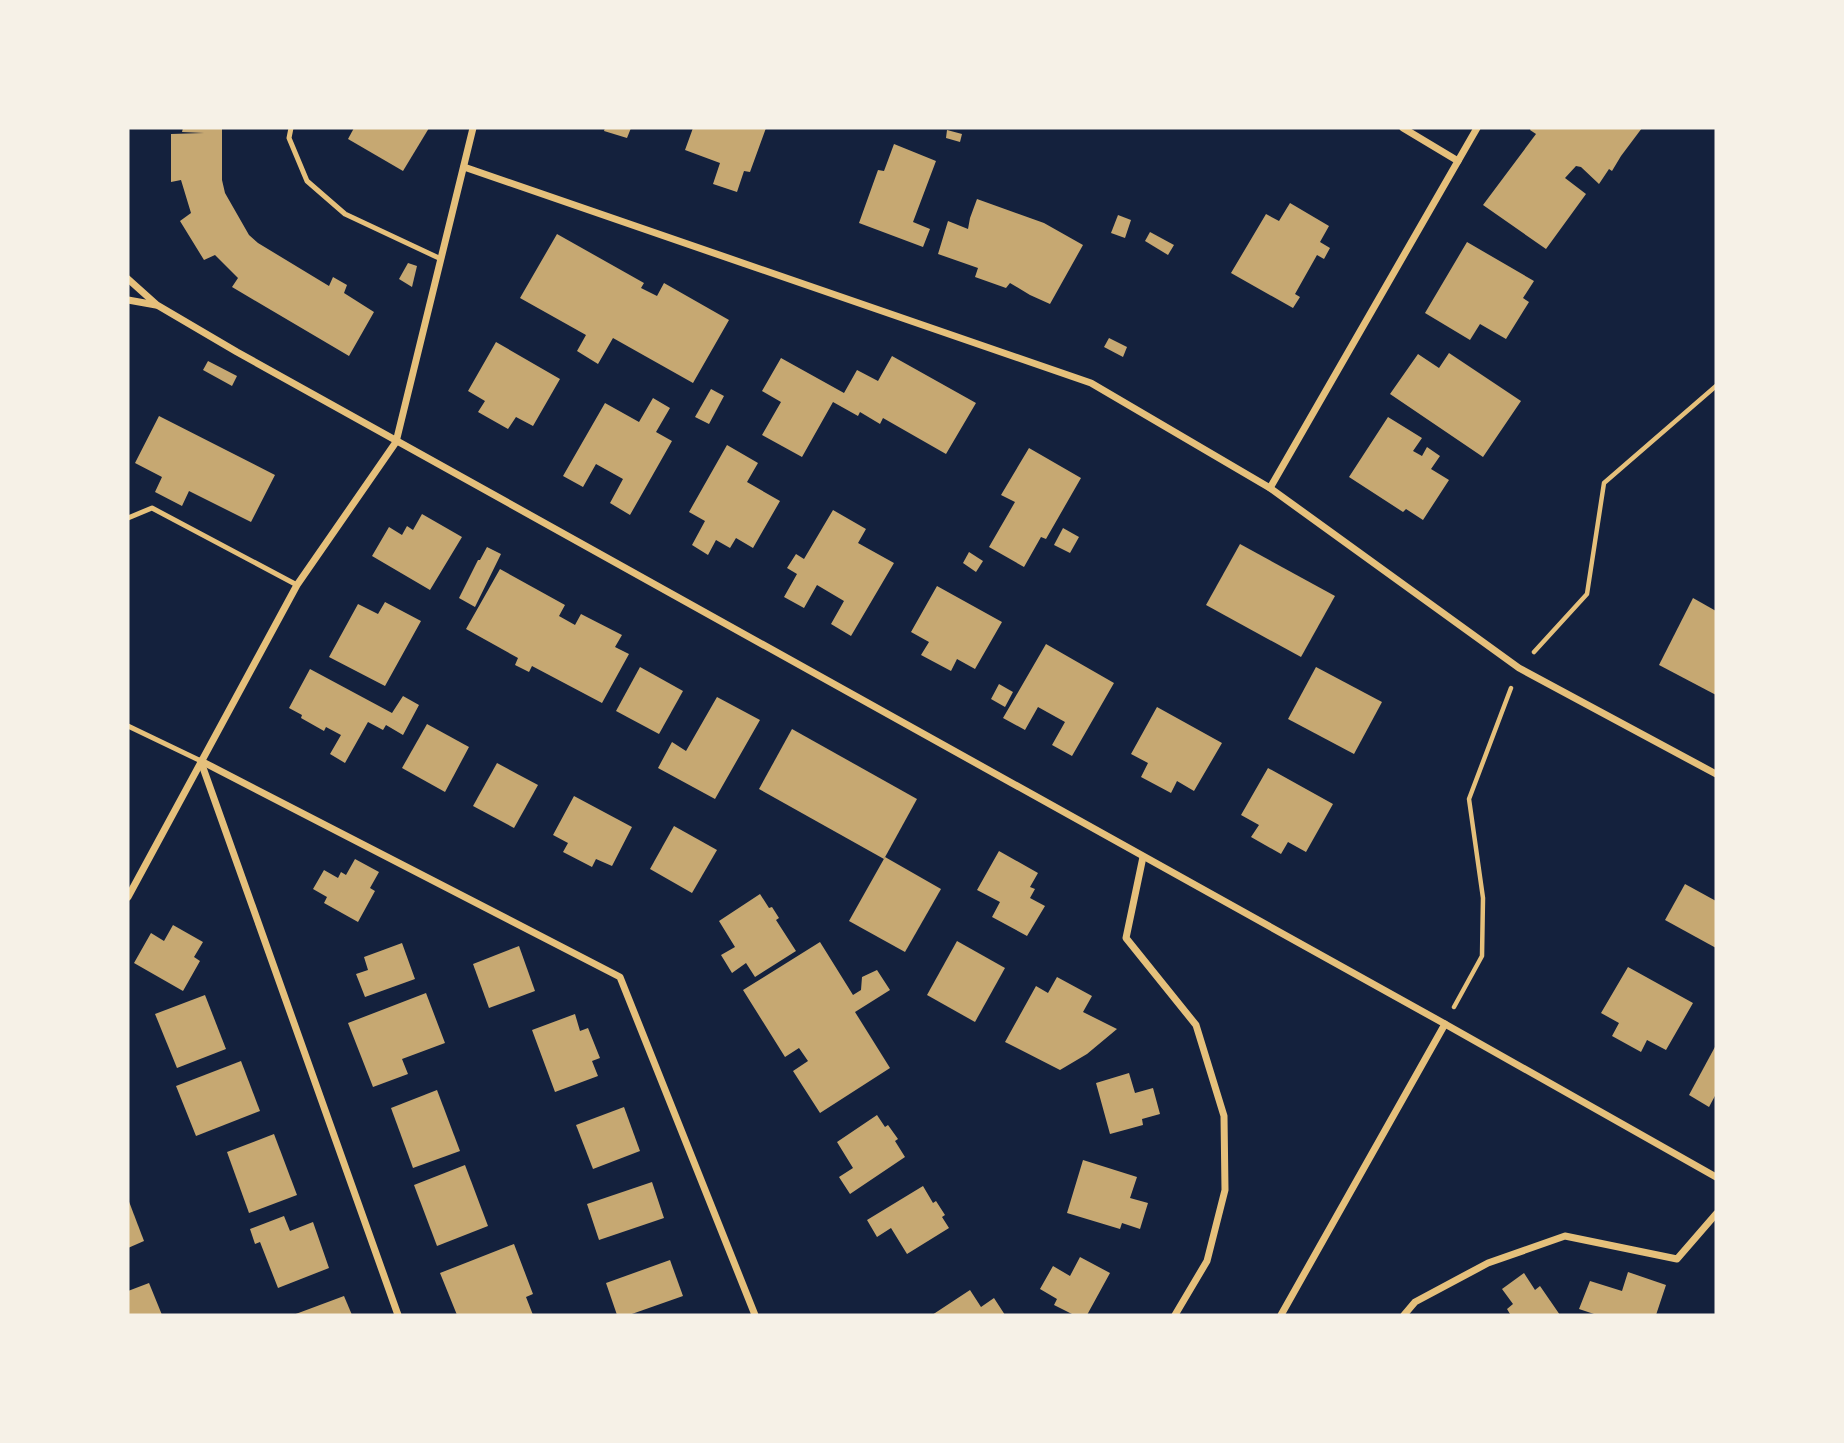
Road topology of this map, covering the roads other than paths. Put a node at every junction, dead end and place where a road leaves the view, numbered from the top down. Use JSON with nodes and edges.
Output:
{"nodes":[{"id":1,"x":292,"y":128,"type":"edge"},
{"id":2,"x":473,"y":128,"type":"edge"},
{"id":3,"x":1403,"y":128,"type":"edge"},
{"id":4,"x":1477,"y":128,"type":"edge"},
{"id":5,"x":1458,"y":161,"type":"junction"},
{"id":6,"x":464,"y":166,"type":"junction"},
{"id":7,"x":441,"y":259,"type":"junction"},
{"id":8,"x":128,"y":279,"type":"edge"},
{"id":9,"x":128,"y":300,"type":"edge"},
{"id":10,"x":157,"y":305,"type":"junction"},
{"id":11,"x":396,"y":442,"type":"junction"},
{"id":12,"x":1270,"y":488,"type":"junction"},
{"id":13,"x":128,"y":519,"type":"edge"},
{"id":14,"x":297,"y":585,"type":"junction"},
{"id":15,"x":128,"y":726,"type":"edge"},
{"id":16,"x":201,"y":761,"type":"junction"},
{"id":17,"x":1716,"y":774,"type":"edge"},
{"id":18,"x":1143,"y":857,"type":"junction"},
{"id":19,"x":128,"y":897,"type":"edge"},
{"id":20,"x":1445,"y":1024,"type":"junction"},
{"id":21,"x":1716,"y":1177,"type":"edge"},
{"id":22,"x":1716,"y":1214,"type":"edge"},
{"id":23,"x":398,"y":1315,"type":"edge"},
{"id":24,"x":755,"y":1315,"type":"edge"},
{"id":25,"x":1175,"y":1315,"type":"edge"},
{"id":26,"x":1281,"y":1315,"type":"edge"},
{"id":27,"x":1404,"y":1315,"type":"edge"}],
"edges":[{"from":1,"to":7,"type":"lane"},
{"from":2,"to":6,"type":"street"},
{"from":3,"to":5,"type":"street"},
{"from":4,"to":5,"type":"street"},
{"from":5,"to":12,"type":"street"},
{"from":6,"to":7,"type":"street"},
{"from":6,"to":12,"type":"street"},
{"from":7,"to":11,"type":"street"},
{"from":8,"to":10,"type":"street"},
{"from":9,"to":10,"type":"street"},
{"from":10,"to":11,"type":"street"},
{"from":11,"to":14,"type":"street"},
{"from":11,"to":18,"type":"street"},
{"from":12,"to":17,"type":"street"},
{"from":13,"to":14,"type":"lane"},
{"from":14,"to":16,"type":"street"},
{"from":15,"to":16,"type":"lane"},
{"from":16,"to":19,"type":"street"},
{"from":16,"to":23,"type":"street"},
{"from":16,"to":24,"type":"street"},
{"from":18,"to":20,"type":"street"},
{"from":18,"to":25,"type":"street"},
{"from":20,"to":21,"type":"street"},
{"from":20,"to":26,"type":"street"},
{"from":22,"to":27,"type":"street"}]}
